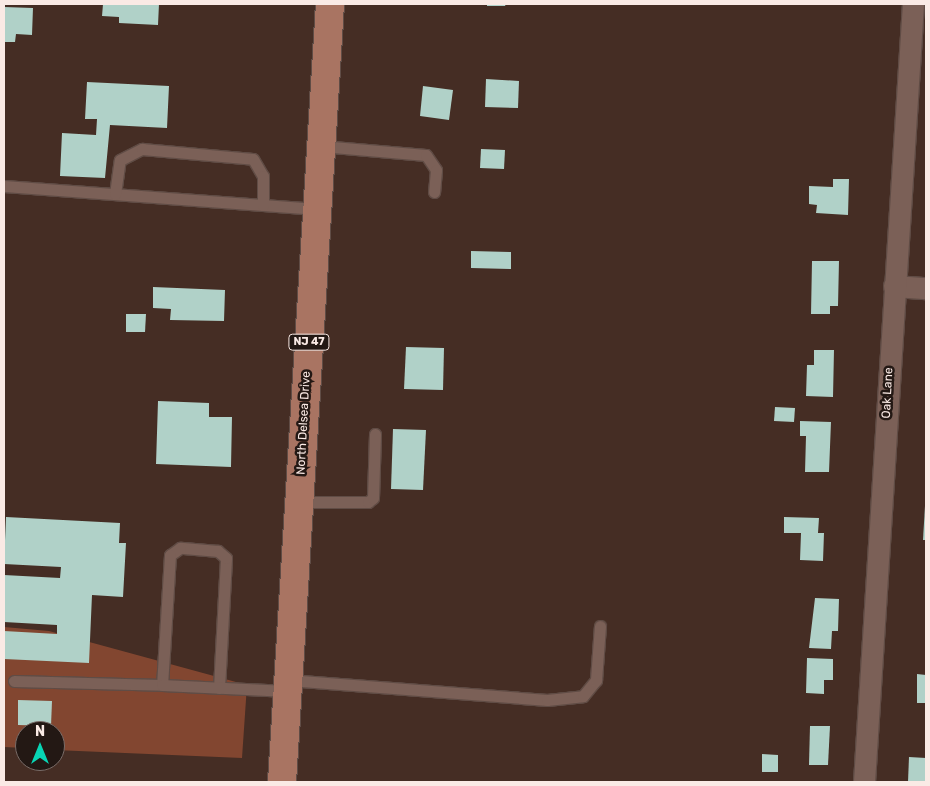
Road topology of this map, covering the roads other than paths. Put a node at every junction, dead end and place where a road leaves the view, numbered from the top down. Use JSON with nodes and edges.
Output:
{"nodes":[{"id":1,"x":330,"y":4,"type":"edge"},
{"id":2,"x":913,"y":4,"type":"edge"},
{"id":3,"x":321,"y":146,"type":"junction"},
{"id":4,"x":4,"y":186,"type":"edge"},
{"id":5,"x":434,"y":192,"type":"dead end"},
{"id":6,"x":115,"y":194,"type":"junction"},
{"id":7,"x":263,"y":205,"type":"junction"},
{"id":8,"x":317,"y":209,"type":"junction"},
{"id":9,"x":894,"y":286,"type":"junction"},
{"id":10,"x":926,"y":288,"type":"edge"},
{"id":11,"x":375,"y":434,"type":"dead end"},
{"id":12,"x":299,"y":502,"type":"junction"},
{"id":13,"x":600,"y":626,"type":"dead end"},
{"id":14,"x":14,"y":681,"type":"dead end"},
{"id":15,"x":162,"y":685,"type":"junction"},
{"id":16,"x":288,"y":686,"type":"junction"},
{"id":17,"x":219,"y":688,"type":"junction"},
{"id":18,"x":282,"y":782,"type":"edge"},
{"id":19,"x":864,"y":782,"type":"edge"}],
"edges":[{"from":1,"to":3,"type":"main road","name":"North Delsea Drive","number":"NJ 47"},
{"from":2,"to":9,"type":"street","name":"Oak Lane"},
{"from":3,"to":5,"type":"lane"},
{"from":3,"to":8,"type":"main road","name":"North Delsea Drive","number":"NJ 47"},
{"from":4,"to":6,"type":"lane"},
{"from":6,"to":7,"type":"lane"},
{"from":6,"to":7,"type":"lane"},
{"from":7,"to":8,"type":"lane"},
{"from":8,"to":12,"type":"main road","name":"North Delsea Drive","number":"NJ 47"},
{"from":9,"to":10,"type":"street"},
{"from":9,"to":19,"type":"street","name":"Oak Lane"},
{"from":11,"to":12,"type":"lane"},
{"from":12,"to":16,"type":"main road","name":"North Delsea Drive","number":"NJ 47"},
{"from":13,"to":16,"type":"lane"},
{"from":14,"to":15,"type":"lane"},
{"from":15,"to":17,"type":"lane"},
{"from":15,"to":17,"type":"lane"},
{"from":16,"to":17,"type":"lane"},
{"from":16,"to":18,"type":"main road","name":"North Delsea Drive","number":"NJ 47"}]}
